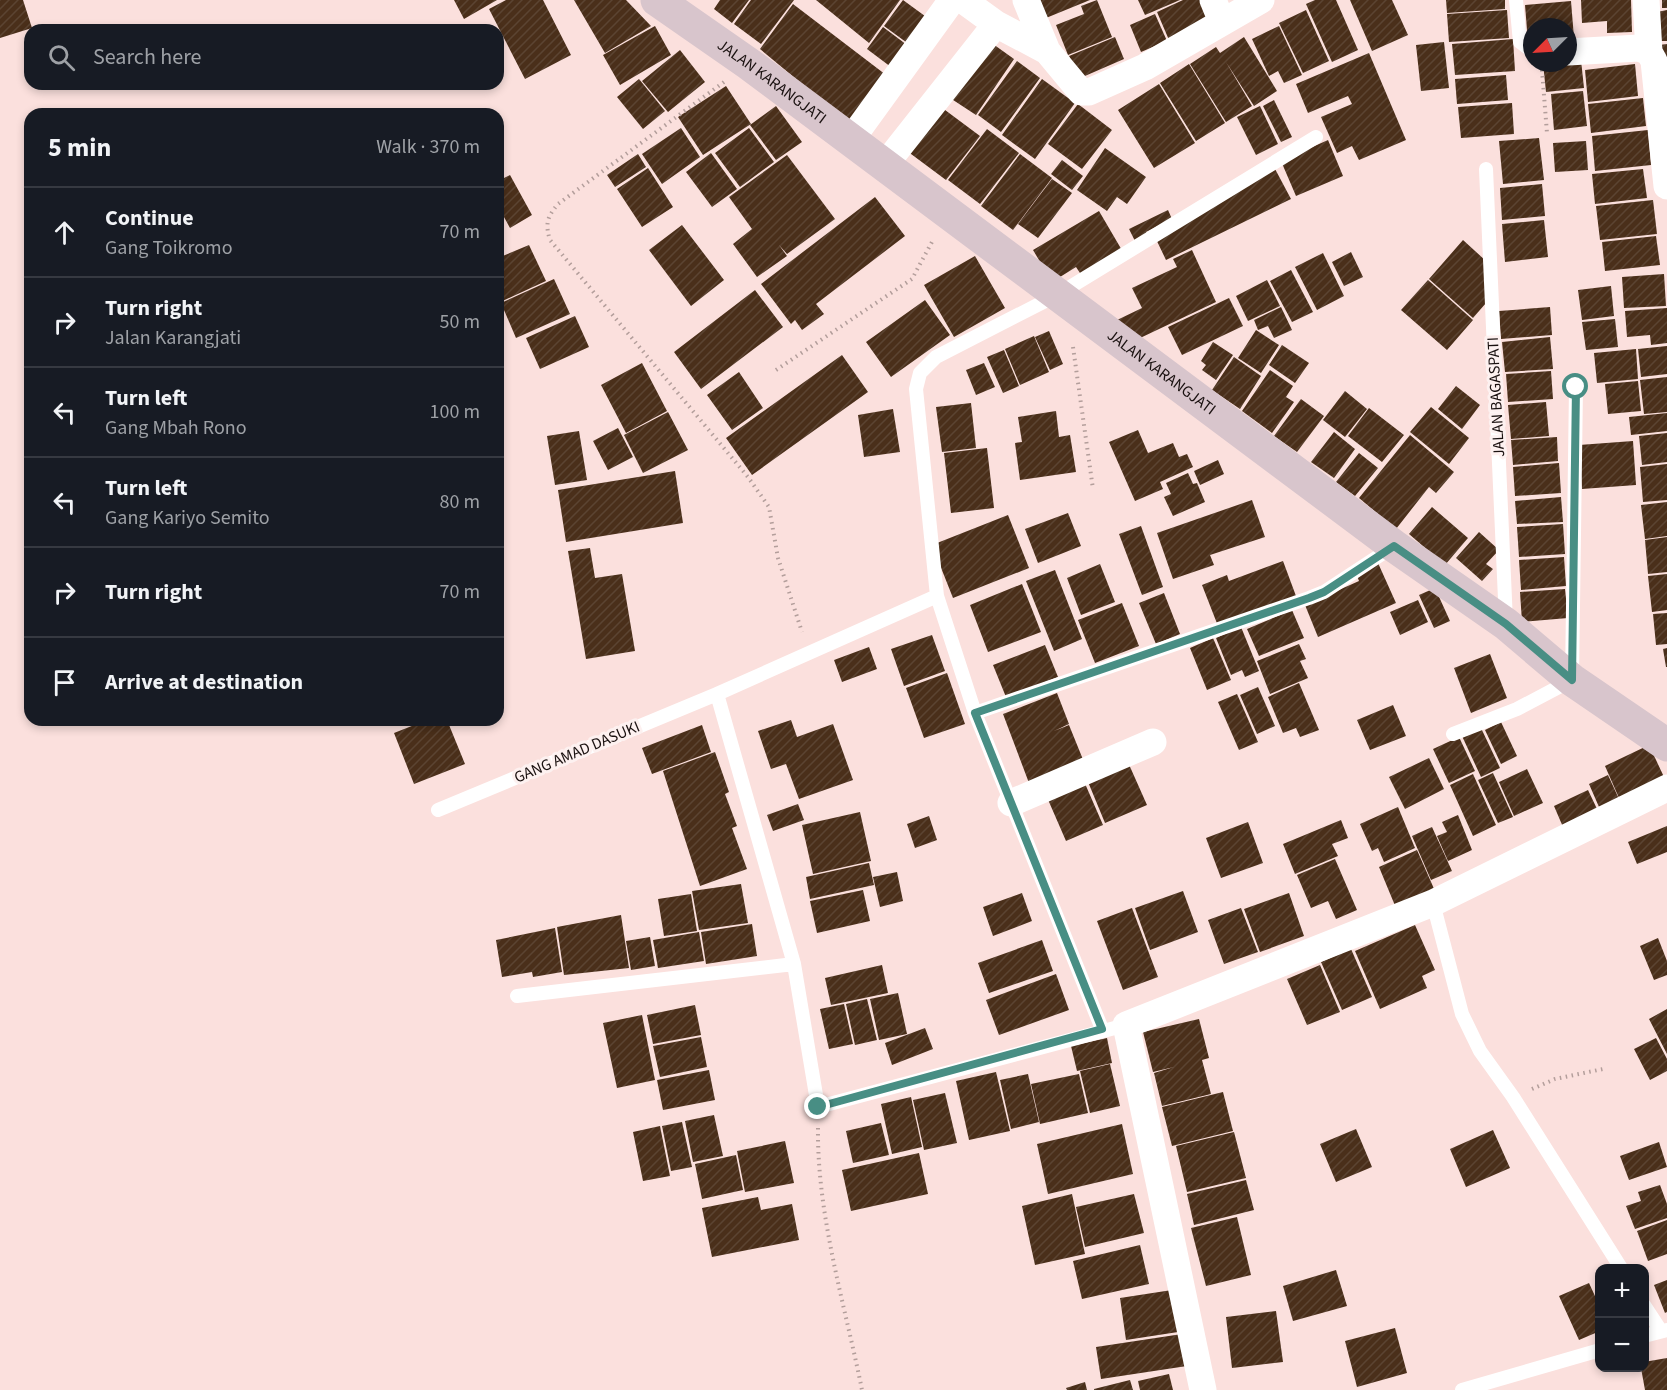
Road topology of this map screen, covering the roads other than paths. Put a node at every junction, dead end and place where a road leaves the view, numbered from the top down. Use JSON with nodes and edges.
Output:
{"nodes":[{"id":1,"x":657,"y":0,"type":"edge"},
{"id":2,"x":952,"y":0,"type":"edge"},
{"id":3,"x":963,"y":0,"type":"edge"},
{"id":4,"x":1026,"y":0,"type":"edge"},
{"id":5,"x":1261,"y":0,"type":"edge"},
{"id":6,"x":1516,"y":0,"type":"edge"},
{"id":7,"x":1646,"y":0,"type":"edge"},
{"id":8,"x":1218,"y":11,"type":"edge"},
{"id":9,"x":996,"y":24,"type":"junction"},
{"id":10,"x":1523,"y":44,"type":"edge"},
{"id":11,"x":1047,"y":51,"type":"junction"},
{"id":12,"x":1577,"y":51,"type":"edge"},
{"id":13,"x":1649,"y":52,"type":"junction"},
{"id":14,"x":1316,"y":137,"type":"dead end"},
{"id":15,"x":850,"y":141,"type":"junction"},
{"id":16,"x":884,"y":166,"type":"junction"},
{"id":17,"x":1485,"y":169,"type":"dead end"},
{"id":18,"x":1667,"y":186,"type":"edge"},
{"id":19,"x":1062,"y":299,"type":"junction"},
{"id":20,"x":1576,"y":387,"type":"dead end"},
{"id":21,"x":1394,"y":546,"type":"junction"},
{"id":22,"x":937,"y":596,"type":"junction"},
{"id":23,"x":1506,"y":624,"type":"junction"},
{"id":24,"x":1572,"y":680,"type":"junction"},
{"id":25,"x":717,"y":694,"type":"junction"},
{"id":26,"x":975,"y":713,"type":"junction"},
{"id":27,"x":1453,"y":734,"type":"dead end"},
{"id":28,"x":1153,"y":742,"type":"dead end"},
{"id":29,"x":1667,"y":745,"type":"edge"},
{"id":30,"x":1667,"y":788,"type":"edge"},
{"id":31,"x":1011,"y":803,"type":"junction"},
{"id":32,"x":438,"y":810,"type":"dead end"},
{"id":33,"x":1433,"y":903,"type":"junction"},
{"id":34,"x":794,"y":964,"type":"junction"},
{"id":35,"x":517,"y":996,"type":"dead end"},
{"id":36,"x":1114,"y":1027,"type":"junction"},
{"id":37,"x":1619,"y":1264,"type":"edge"},
{"id":38,"x":1649,"y":1311,"type":"edge"},
{"id":39,"x":1664,"y":1330,"type":"edge"},
{"id":40,"x":1649,"y":1334,"type":"edge"},
{"id":41,"x":1595,"y":1351,"type":"edge"},
{"id":42,"x":1203,"y":1390,"type":"edge"},
{"id":43,"x":1462,"y":1390,"type":"edge"}],
"edges":[{"from":1,"to":15,"type":"street","name":"JALAN KARANGJATI"},
{"from":2,"to":15,"type":"street"},
{"from":3,"to":9,"type":"street"},
{"from":4,"to":11,"type":"street"},
{"from":5,"to":8,"type":"street"},
{"from":6,"to":10,"type":"lane"},
{"from":7,"to":13,"type":"street"},
{"from":8,"to":11,"type":"street"},
{"from":9,"to":11,"type":"street"},
{"from":9,"to":16,"type":"street"},
{"from":12,"to":13,"type":"street"},
{"from":13,"to":18,"type":"street"},
{"from":14,"to":19,"type":"lane"},
{"from":15,"to":16,"type":"street","name":"JALAN KARANGJATI"},
{"from":16,"to":19,"type":"street","name":"JALAN KARANGJATI"},
{"from":17,"to":23,"type":"lane","name":"JALAN BAGASPATI"},
{"from":19,"to":21,"type":"street","name":"JALAN KARANGJATI"},
{"from":19,"to":22,"type":"lane"},
{"from":20,"to":24,"type":"lane"},
{"from":21,"to":23,"type":"street","name":"JALAN KARANGJATI"},
{"from":21,"to":26,"type":"lane"},
{"from":22,"to":25,"type":"lane","name":"GANG AMAD DASUKI"},
{"from":22,"to":26,"type":"lane"},
{"from":23,"to":24,"type":"street","name":"JALAN KARANGJATI"},
{"from":24,"to":27,"type":"lane"},
{"from":24,"to":29,"type":"street","name":"JALAN KARANGJATI"},
{"from":25,"to":32,"type":"lane","name":"GANG AMAD DASUKI"},
{"from":25,"to":34,"type":"lane"},
{"from":26,"to":31,"type":"lane"},
{"from":28,"to":31,"type":"street"},
{"from":30,"to":33,"type":"street"},
{"from":31,"to":36,"type":"lane"},
{"from":33,"to":36,"type":"street"},
{"from":33,"to":37,"type":"lane"},
{"from":34,"to":35,"type":"lane"},
{"from":34,"to":36,"type":"lane"},
{"from":36,"to":42,"type":"street"},
{"from":38,"to":39,"type":"lane"},
{"from":39,"to":40,"type":"lane"},
{"from":41,"to":43,"type":"lane"}]}
